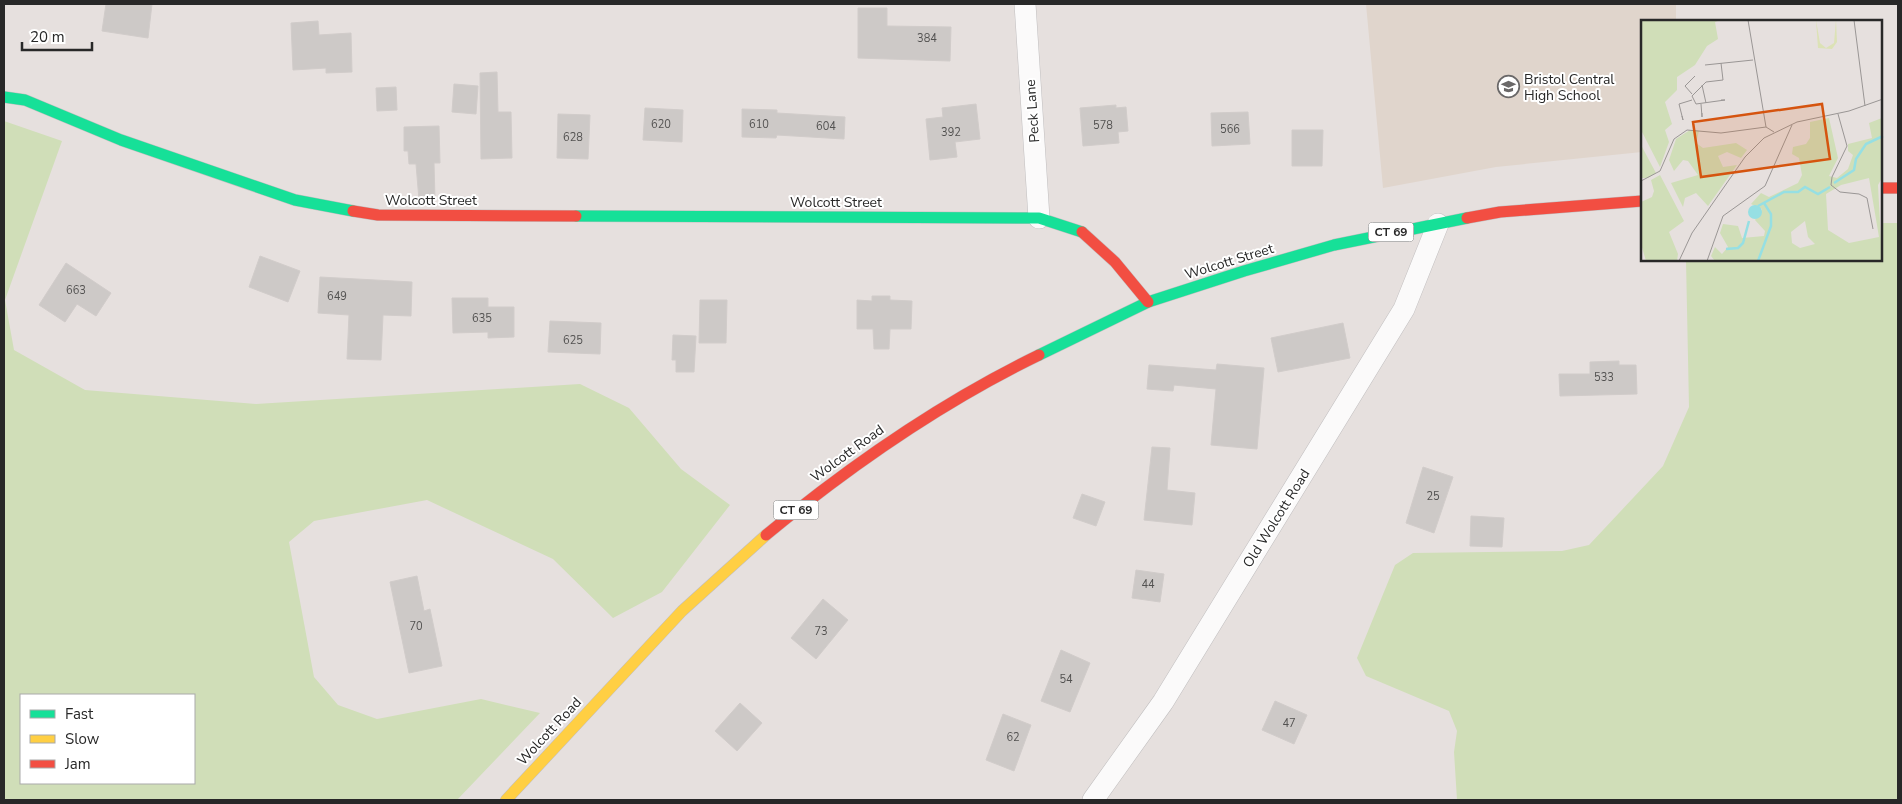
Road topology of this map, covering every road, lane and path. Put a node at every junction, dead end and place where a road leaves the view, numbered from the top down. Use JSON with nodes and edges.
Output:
{"nodes":[{"id":1,"x":1025,"y":4,"type":"edge"},
{"id":2,"x":4,"y":97,"type":"edge"},
{"id":3,"x":1882,"y":188,"type":"edge"},
{"id":4,"x":1898,"y":188,"type":"edge"},
{"id":5,"x":1641,"y":201,"type":"edge"},
{"id":6,"x":1039,"y":218,"type":"junction"},
{"id":7,"x":1438,"y":224,"type":"junction"},
{"id":8,"x":1148,"y":302,"type":"junction"},
{"id":9,"x":506,"y":800,"type":"edge"},
{"id":10,"x":1093,"y":800,"type":"edge"}],
"edges":[{"from":1,"to":6,"type":"street","name":"Peck Lane"},
{"from":2,"to":6,"type":"main road","name":"Wolcott Street"},
{"from":3,"to":4,"type":"main road"},
{"from":5,"to":7,"type":"main road","name":"Wolcott Street","number":"CT 69"},
{"from":6,"to":8,"type":"main road","name":"Wolcott Street"},
{"from":7,"to":8,"type":"main road","name":"Wolcott Street","number":"CT 69"},
{"from":7,"to":10,"type":"street","name":"Old Wolcott Road"},
{"from":8,"to":9,"type":"main road","name":"Wolcott Road","number":"CT 69"}]}
